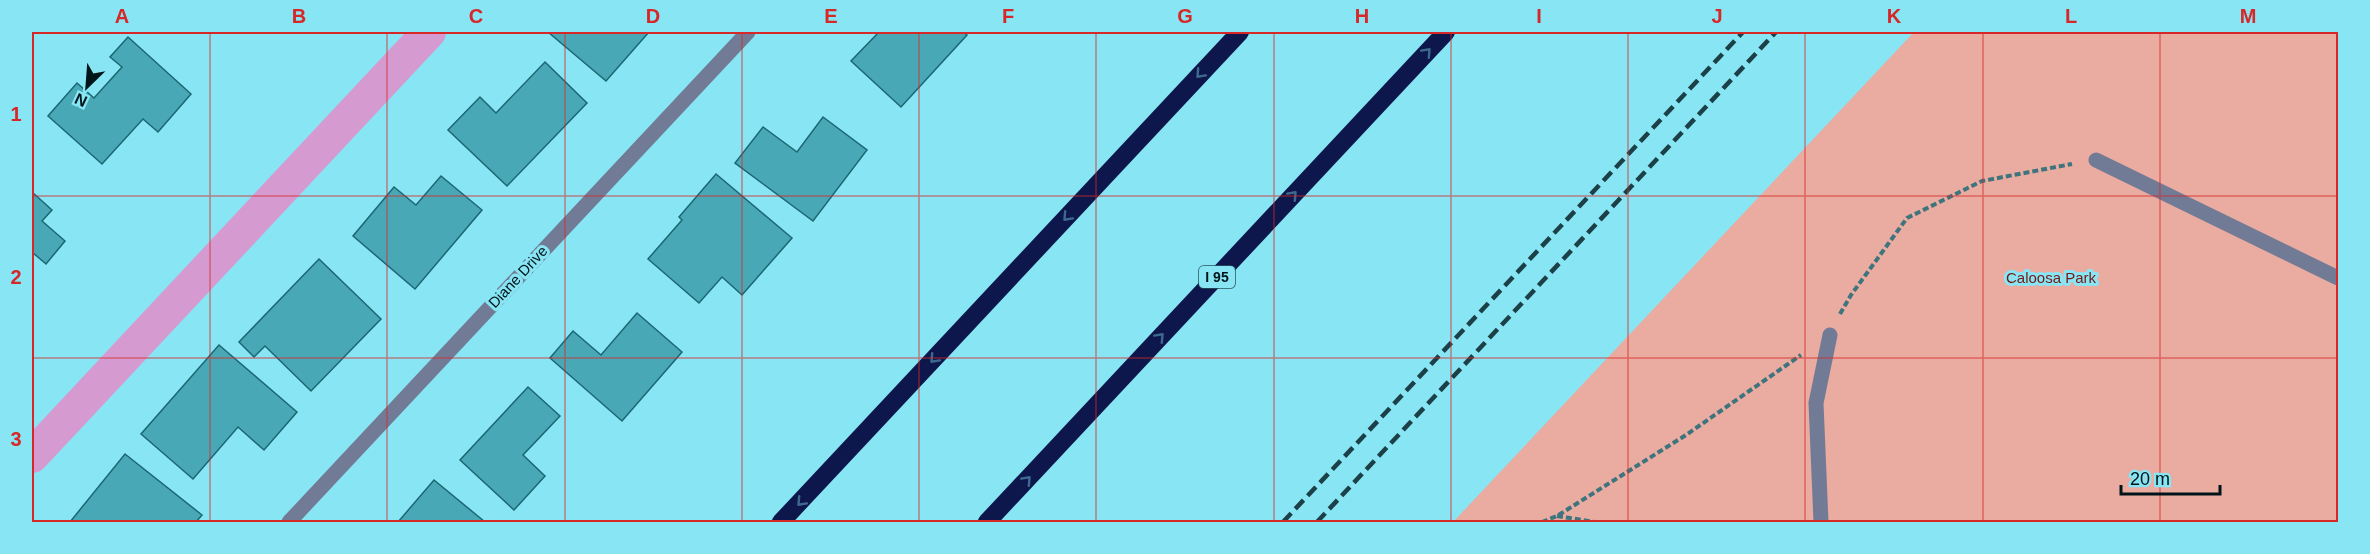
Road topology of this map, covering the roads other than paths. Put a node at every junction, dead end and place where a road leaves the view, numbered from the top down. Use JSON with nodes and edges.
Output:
{"nodes":[{"id":1,"x":748,"y":32,"type":"edge"},
{"id":2,"x":1240,"y":32,"type":"edge"},
{"id":3,"x":1446,"y":32,"type":"edge"},
{"id":4,"x":2096,"y":160,"type":"road end"},
{"id":5,"x":2338,"y":278,"type":"edge"},
{"id":6,"x":1830,"y":335,"type":"road end"},
{"id":7,"x":289,"y":522,"type":"edge"},
{"id":8,"x":781,"y":522,"type":"edge"},
{"id":9,"x":987,"y":522,"type":"edge"},
{"id":10,"x":1821,"y":522,"type":"edge"}],
"edges":[{"from":1,"to":7,"type":"street","name":"Diane Drive"},
{"from":2,"to":8,"type":"highway","one_way":true},
{"from":9,"to":3,"type":"highway","number":"I 95","one_way":true},
{"from":4,"to":5,"type":"street"},
{"from":6,"to":10,"type":"street"}]}
